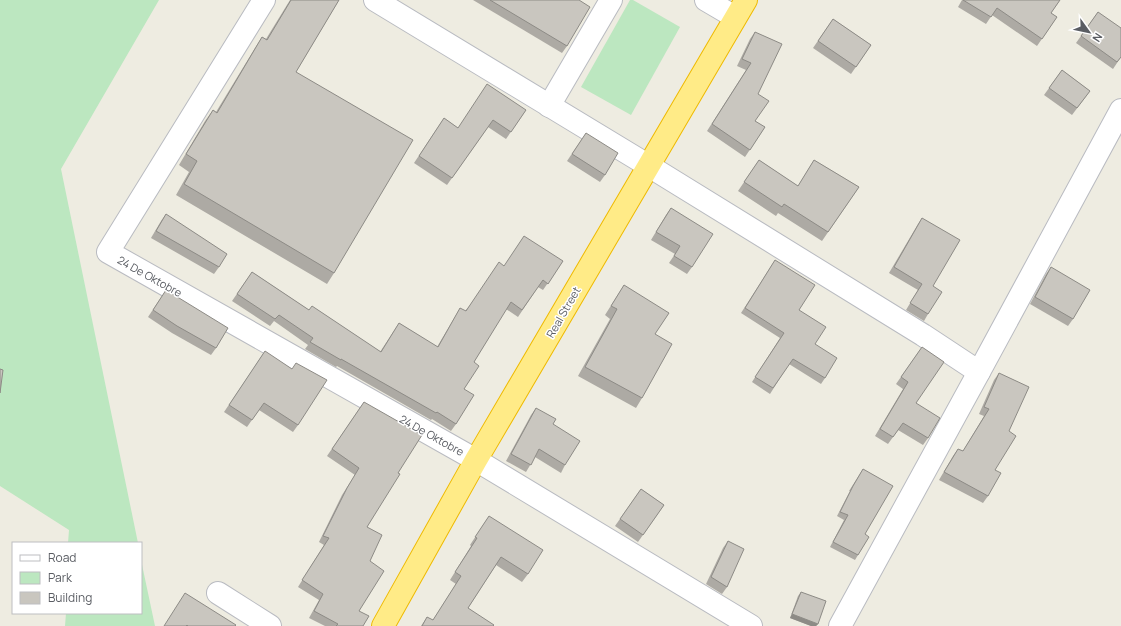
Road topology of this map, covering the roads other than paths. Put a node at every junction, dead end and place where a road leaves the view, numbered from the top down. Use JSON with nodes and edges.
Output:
{"nodes":[{"id":1,"x":264,"y":0,"type":"edge"},
{"id":2,"x":375,"y":0,"type":"edge"},
{"id":3,"x":611,"y":0,"type":"edge"},
{"id":4,"x":706,"y":0,"type":"edge"},
{"id":5,"x":740,"y":9,"type":"edge"},
{"id":6,"x":549,"y":106,"type":"junction"},
{"id":7,"x":1121,"y":110,"type":"edge"},
{"id":8,"x":649,"y":166,"type":"junction"},
{"id":9,"x":979,"y":372,"type":"junction"},
{"id":10,"x":476,"y":460,"type":"junction"},
{"id":11,"x":218,"y":593,"type":"dead end"},
{"id":12,"x":270,"y":626,"type":"edge"},
{"id":13,"x":383,"y":626,"type":"edge"},
{"id":14,"x":751,"y":626,"type":"edge"},
{"id":15,"x":840,"y":626,"type":"edge"}],
"edges":[{"from":1,"to":10,"type":"street","name":"24 De Oktobre"},
{"from":2,"to":6,"type":"street"},
{"from":3,"to":6,"type":"street"},
{"from":4,"to":5,"type":"street"},
{"from":5,"to":8,"type":"highway","name":"Real Street"},
{"from":6,"to":8,"type":"street"},
{"from":7,"to":9,"type":"street"},
{"from":8,"to":9,"type":"street"},
{"from":8,"to":10,"type":"highway","name":"Real Street"},
{"from":9,"to":15,"type":"street"},
{"from":10,"to":13,"type":"highway","name":"Real Street"},
{"from":10,"to":14,"type":"street","name":"24 De Oktobre"},
{"from":11,"to":12,"type":"street"}]}
